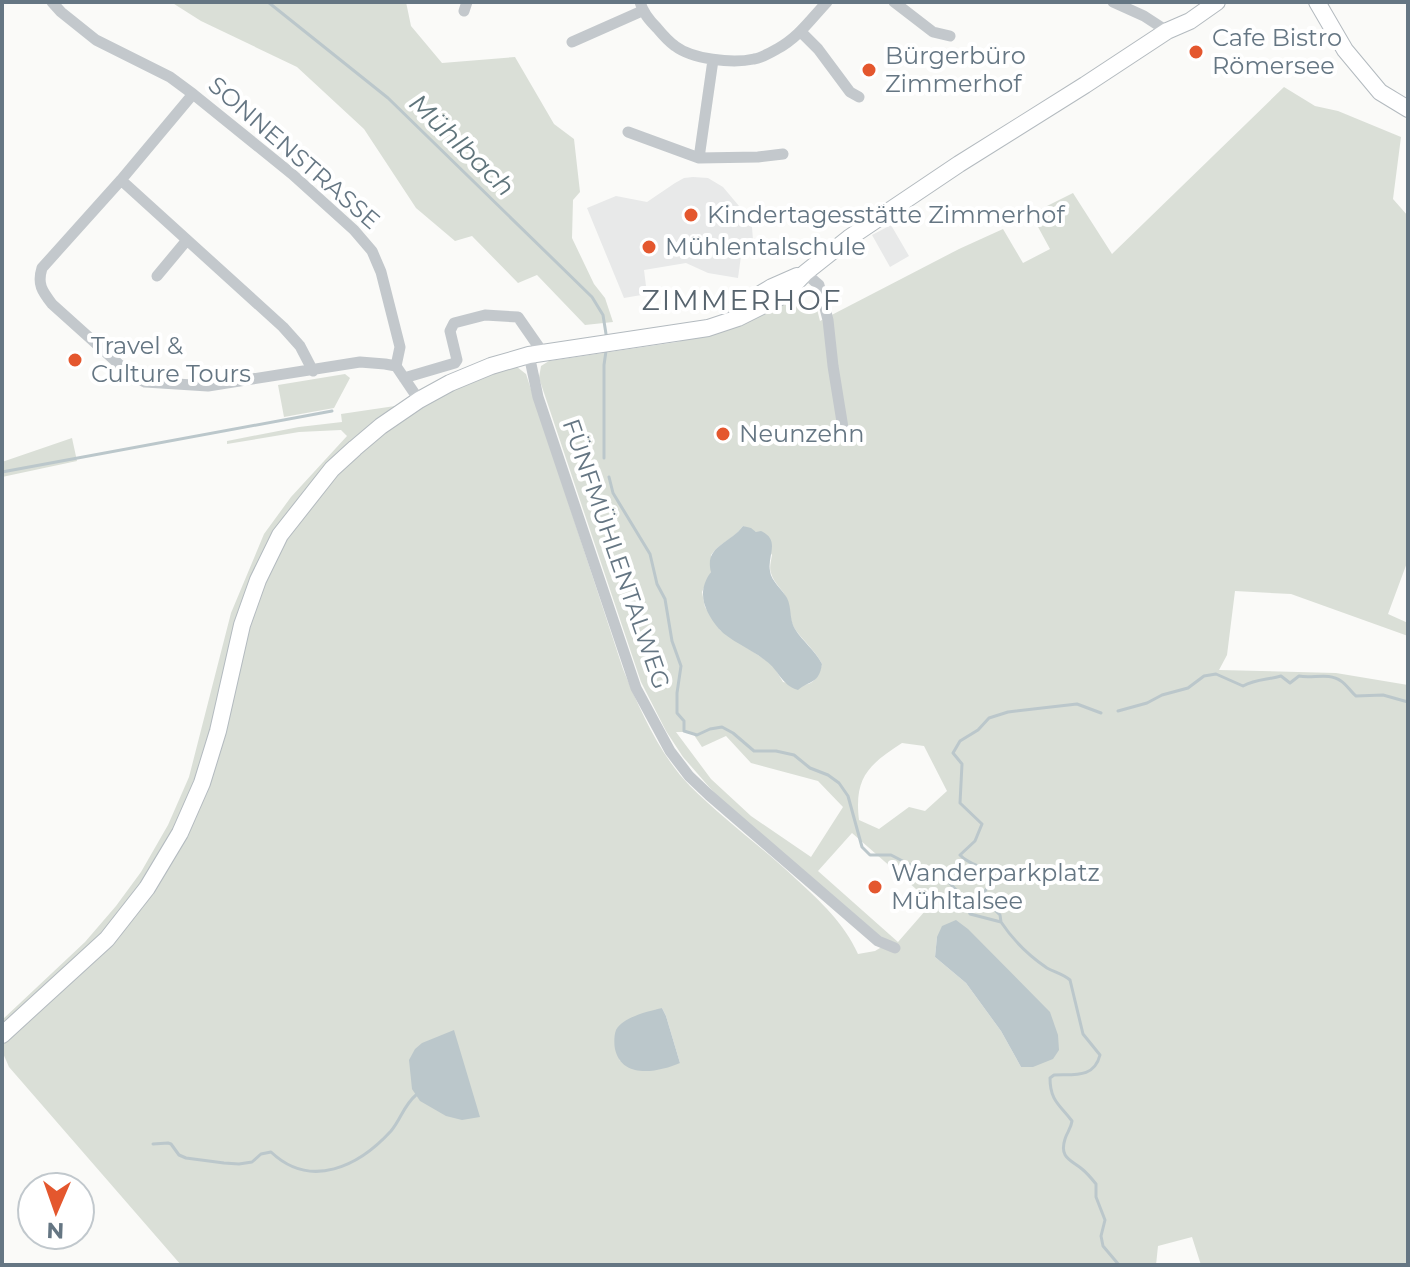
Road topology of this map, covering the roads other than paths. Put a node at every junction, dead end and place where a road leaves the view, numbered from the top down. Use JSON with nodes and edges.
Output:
{"nodes":[{"id":1,"x":52,"y":2,"type":"edge"},
{"id":2,"x":894,"y":2,"type":"edge"},
{"id":3,"x":1113,"y":2,"type":"edge"},
{"id":4,"x":1217,"y":2,"type":"edge"},
{"id":5,"x":1317,"y":2,"type":"edge"},
{"id":6,"x":825,"y":3,"type":"edge"},
{"id":7,"x":641,"y":6,"type":"edge"},
{"id":8,"x":1167,"y":31,"type":"junction"},
{"id":9,"x":801,"y":32,"type":"junction"},
{"id":10,"x":950,"y":36,"type":"dead end"},
{"id":11,"x":572,"y":42,"type":"dead end"},
{"id":12,"x":713,"y":60,"type":"junction"},
{"id":13,"x":193,"y":94,"type":"junction"},
{"id":14,"x":859,"y":97,"type":"dead end"},
{"id":15,"x":1408,"y":109,"type":"edge"},
{"id":16,"x":628,"y":132,"type":"dead end"},
{"id":17,"x":783,"y":154,"type":"dead end"},
{"id":18,"x":699,"y":158,"type":"junction"},
{"id":19,"x":121,"y":180,"type":"junction"},
{"id":20,"x":187,"y":240,"type":"junction"},
{"id":21,"x":805,"y":273,"type":"junction"},
{"id":22,"x":157,"y":276,"type":"dead end"},
{"id":23,"x":536,"y":354,"type":"junction"},
{"id":24,"x":396,"y":366,"type":"junction"},
{"id":25,"x":313,"y":371,"type":"junction"},
{"id":26,"x":404,"y":378,"type":"junction"},
{"id":27,"x":419,"y":400,"type":"junction"},
{"id":28,"x":843,"y":428,"type":"dead end"},
{"id":29,"x":895,"y":948,"type":"dead end"},
{"id":30,"x":2,"y":1035,"type":"edge"}],
"edges":[{"from":1,"to":13,"type":"street","name":"SONNENSTRASSE"},
{"from":2,"to":10,"type":"street"},
{"from":3,"to":8,"type":"street"},
{"from":4,"to":8,"type":"street"},
{"from":5,"to":15,"type":"street"},
{"from":6,"to":9,"type":"street"},
{"from":7,"to":11,"type":"street"},
{"from":7,"to":12,"type":"street"},
{"from":8,"to":21,"type":"street"},
{"from":9,"to":12,"type":"street"},
{"from":9,"to":14,"type":"street"},
{"from":12,"to":18,"type":"street"},
{"from":13,"to":19,"type":"street"},
{"from":13,"to":24,"type":"street","name":"SONNENSTRASSE"},
{"from":16,"to":18,"type":"street"},
{"from":17,"to":18,"type":"street"},
{"from":19,"to":20,"type":"street"},
{"from":19,"to":25,"type":"street"},
{"from":20,"to":22,"type":"street"},
{"from":20,"to":25,"type":"street"},
{"from":21,"to":23,"type":"street"},
{"from":21,"to":28,"type":"street"},
{"from":23,"to":26,"type":"street"},
{"from":23,"to":27,"type":"street"},
{"from":23,"to":29,"type":"street","name":"FÜNFMÜHLENTALWEG"},
{"from":24,"to":25,"type":"street"},
{"from":24,"to":26,"type":"street"},
{"from":26,"to":27,"type":"street"},
{"from":27,"to":30,"type":"street"}]}
